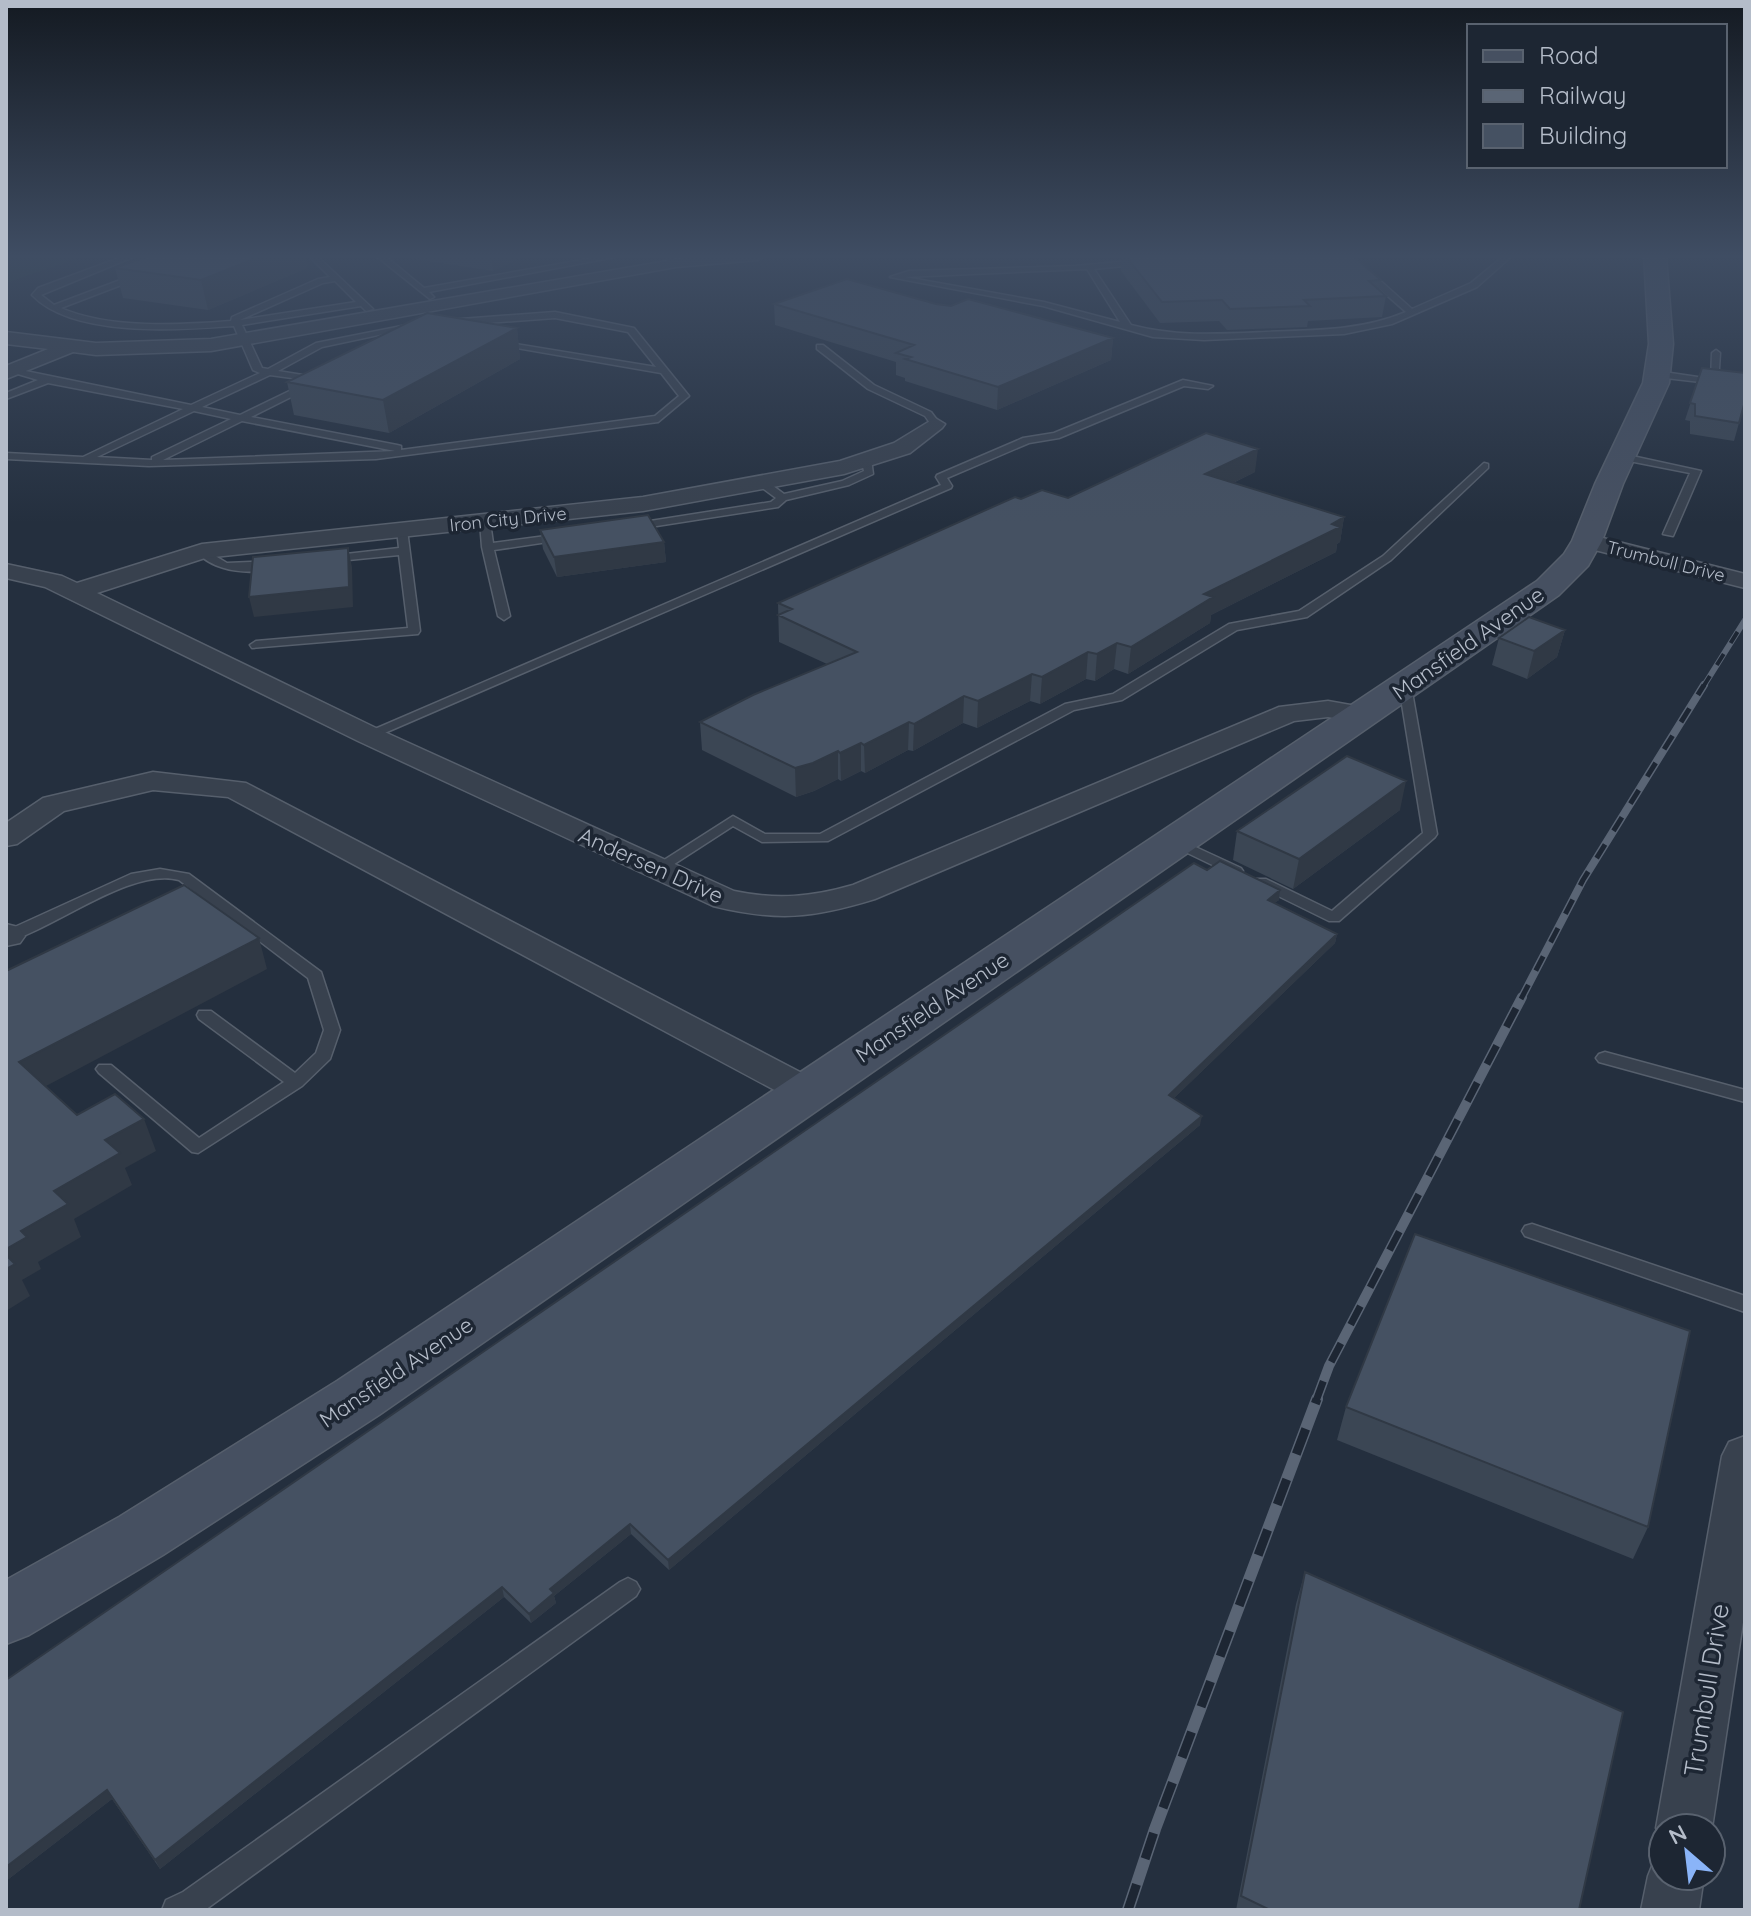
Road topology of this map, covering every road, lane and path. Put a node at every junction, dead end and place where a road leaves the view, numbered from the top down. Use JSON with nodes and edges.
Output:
{"nodes":[{"id":1,"x":51,"y":344,"type":"edge"},
{"id":2,"x":175,"y":344,"type":"edge"},
{"id":3,"x":247,"y":344,"type":"edge"},
{"id":4,"x":322,"y":344,"type":"edge"},
{"id":5,"x":500,"y":344,"type":"edge"},
{"id":6,"x":643,"y":344,"type":"edge"},
{"id":7,"x":1661,"y":344,"type":"edge"},
{"id":8,"x":69,"y":347,"type":"junction"},
{"id":9,"x":820,"y":347,"type":"edge"},
{"id":10,"x":1716,"y":353,"type":"dead end"},
{"id":11,"x":271,"y":371,"type":"junction"},
{"id":12,"x":664,"y":371,"type":"junction"},
{"id":13,"x":10,"y":372,"type":"edge"},
{"id":14,"x":332,"y":373,"type":"edge"},
{"id":15,"x":1657,"y":374,"type":"junction"},
{"id":16,"x":47,"y":380,"type":"junction"},
{"id":17,"x":318,"y":380,"type":"junction"},
{"id":18,"x":1208,"y":386,"type":"dead end"},
{"id":19,"x":6,"y":396,"type":"edge"},
{"id":20,"x":195,"y":407,"type":"junction"},
{"id":21,"x":241,"y":418,"type":"junction"},
{"id":22,"x":935,"y":424,"type":"joint"},
{"id":23,"x":411,"y":451,"type":"junction"},
{"id":24,"x":6,"y":456,"type":"edge"},
{"id":25,"x":1623,"y":457,"type":"junction"},
{"id":26,"x":866,"y":459,"type":"junction"},
{"id":27,"x":84,"y":460,"type":"junction"},
{"id":28,"x":149,"y":463,"type":"junction"},
{"id":29,"x":1484,"y":466,"type":"dead end"},
{"id":30,"x":761,"y":482,"type":"junction"},
{"id":31,"x":782,"y":498,"type":"junction"},
{"id":32,"x":485,"y":522,"type":"junction"},
{"id":33,"x":621,"y":528,"type":"edge"},
{"id":34,"x":1669,"y":534,"type":"dead end"},
{"id":35,"x":577,"y":535,"type":"edge"},
{"id":36,"x":403,"y":541,"type":"junction"},
{"id":37,"x":1587,"y":541,"type":"junction"},
{"id":38,"x":488,"y":547,"type":"junction"},
{"id":39,"x":202,"y":551,"type":"junction"},
{"id":40,"x":321,"y":560,"type":"edge"},
{"id":41,"x":293,"y":563,"type":"edge"},
{"id":42,"x":6,"y":571,"type":"edge"},
{"id":43,"x":1745,"y":581,"type":"edge"},
{"id":44,"x":75,"y":592,"type":"junction"},
{"id":45,"x":504,"y":616,"type":"dead end"},
{"id":46,"x":256,"y":645,"type":"dead end"},
{"id":47,"x":1405,"y":686,"type":"junction"},
{"id":48,"x":1363,"y":715,"type":"junction"},
{"id":49,"x":368,"y":735,"type":"junction"},
{"id":50,"x":6,"y":837,"type":"edge"},
{"id":51,"x":1176,"y":842,"type":"junction"},
{"id":52,"x":657,"y":869,"type":"junction"},
{"id":53,"x":7,"y":936,"type":"edge"},
{"id":54,"x":205,"y":1015,"type":"dead end"},
{"id":55,"x":1605,"y":1058,"type":"dead end"},
{"id":56,"x":105,"y":1069,"type":"dead end"},
{"id":57,"x":296,"y":1082,"type":"junction"},
{"id":58,"x":808,"y":1092,"type":"junction"},
{"id":59,"x":1745,"y":1096,"type":"edge"},
{"id":60,"x":1532,"y":1231,"type":"dead end"},
{"id":61,"x":1745,"y":1304,"type":"edge"},
{"id":62,"x":1745,"y":1456,"type":"edge"},
{"id":63,"x":628,"y":1589,"type":"dead end"},
{"id":64,"x":6,"y":1614,"type":"edge"},
{"id":65,"x":1687,"y":1812,"type":"edge"},
{"id":66,"x":176,"y":1910,"type":"edge"}],
"edges":[{"from":1,"to":8,"type":"street"},
{"from":2,"to":8,"type":"street"},
{"from":3,"to":11,"type":"lane"},
{"from":4,"to":11,"type":"lane"},
{"from":5,"to":12,"type":"lane"},
{"from":6,"to":12,"type":"lane"},
{"from":7,"to":15,"type":"main road","name":"Mansfield Avenue"},
{"from":8,"to":13,"type":"street"},
{"from":9,"to":22,"type":"lane"},
{"from":10,"to":15,"type":"lane"},
{"from":11,"to":17,"type":"lane"},
{"from":11,"to":20,"type":"lane"},
{"from":12,"to":23,"type":"lane"},
{"from":13,"to":16,"type":"lane"},
{"from":14,"to":17,"type":"lane"},
{"from":15,"to":25,"type":"main road","name":"Mansfield Avenue"},
{"from":16,"to":19,"type":"lane"},
{"from":16,"to":20,"type":"lane"},
{"from":17,"to":21,"type":"lane"},
{"from":18,"to":49,"type":"lane"},
{"from":20,"to":21,"type":"lane"},
{"from":20,"to":27,"type":"lane"},
{"from":21,"to":23,"type":"lane"},
{"from":21,"to":28,"type":"lane"},
{"from":22,"to":26,"type":"street","name":"Iron City Drive"},
{"from":23,"to":28,"type":"lane"},
{"from":24,"to":27,"type":"lane"},
{"from":25,"to":34,"type":"lane"},
{"from":25,"to":37,"type":"main road","name":"Mansfield Avenue"},
{"from":26,"to":30,"type":"street","name":"Iron City Drive"},
{"from":26,"to":31,"type":"lane"},
{"from":27,"to":28,"type":"lane"},
{"from":29,"to":52,"type":"lane"},
{"from":30,"to":31,"type":"lane"},
{"from":30,"to":32,"type":"street","name":"Iron City Drive"},
{"from":31,"to":33,"type":"lane"},
{"from":32,"to":36,"type":"street","name":"Iron City Drive"},
{"from":32,"to":38,"type":"lane"},
{"from":35,"to":38,"type":"lane"},
{"from":36,"to":39,"type":"street","name":"Iron City Drive"},
{"from":36,"to":40,"type":"lane"},
{"from":36,"to":46,"type":"lane"},
{"from":37,"to":43,"type":"street","name":"Trumbull Drive"},
{"from":37,"to":47,"type":"main road","name":"Mansfield Avenue"},
{"from":38,"to":45,"type":"lane"},
{"from":39,"to":41,"type":"lane"},
{"from":39,"to":44,"type":"street","name":"Iron City Drive"},
{"from":42,"to":44,"type":"street","name":"Andersen Drive"},
{"from":44,"to":49,"type":"street","name":"Andersen Drive"},
{"from":47,"to":48,"type":"main road","name":"Mansfield Avenue"},
{"from":47,"to":51,"type":"lane"},
{"from":48,"to":51,"type":"main road","name":"Mansfield Avenue"},
{"from":48,"to":52,"type":"street","name":"Andersen Drive"},
{"from":49,"to":52,"type":"street","name":"Andersen Drive"},
{"from":50,"to":58,"type":"street"},
{"from":51,"to":58,"type":"main road","name":"Mansfield Avenue"},
{"from":53,"to":57,"type":"lane"},
{"from":54,"to":57,"type":"lane"},
{"from":55,"to":59,"type":"lane"},
{"from":56,"to":57,"type":"lane"},
{"from":58,"to":64,"type":"main road","name":"Mansfield Avenue"},
{"from":60,"to":61,"type":"lane"},
{"from":62,"to":65,"type":"street","name":"Trumbull Drive"},
{"from":63,"to":66,"type":"lane"}]}
